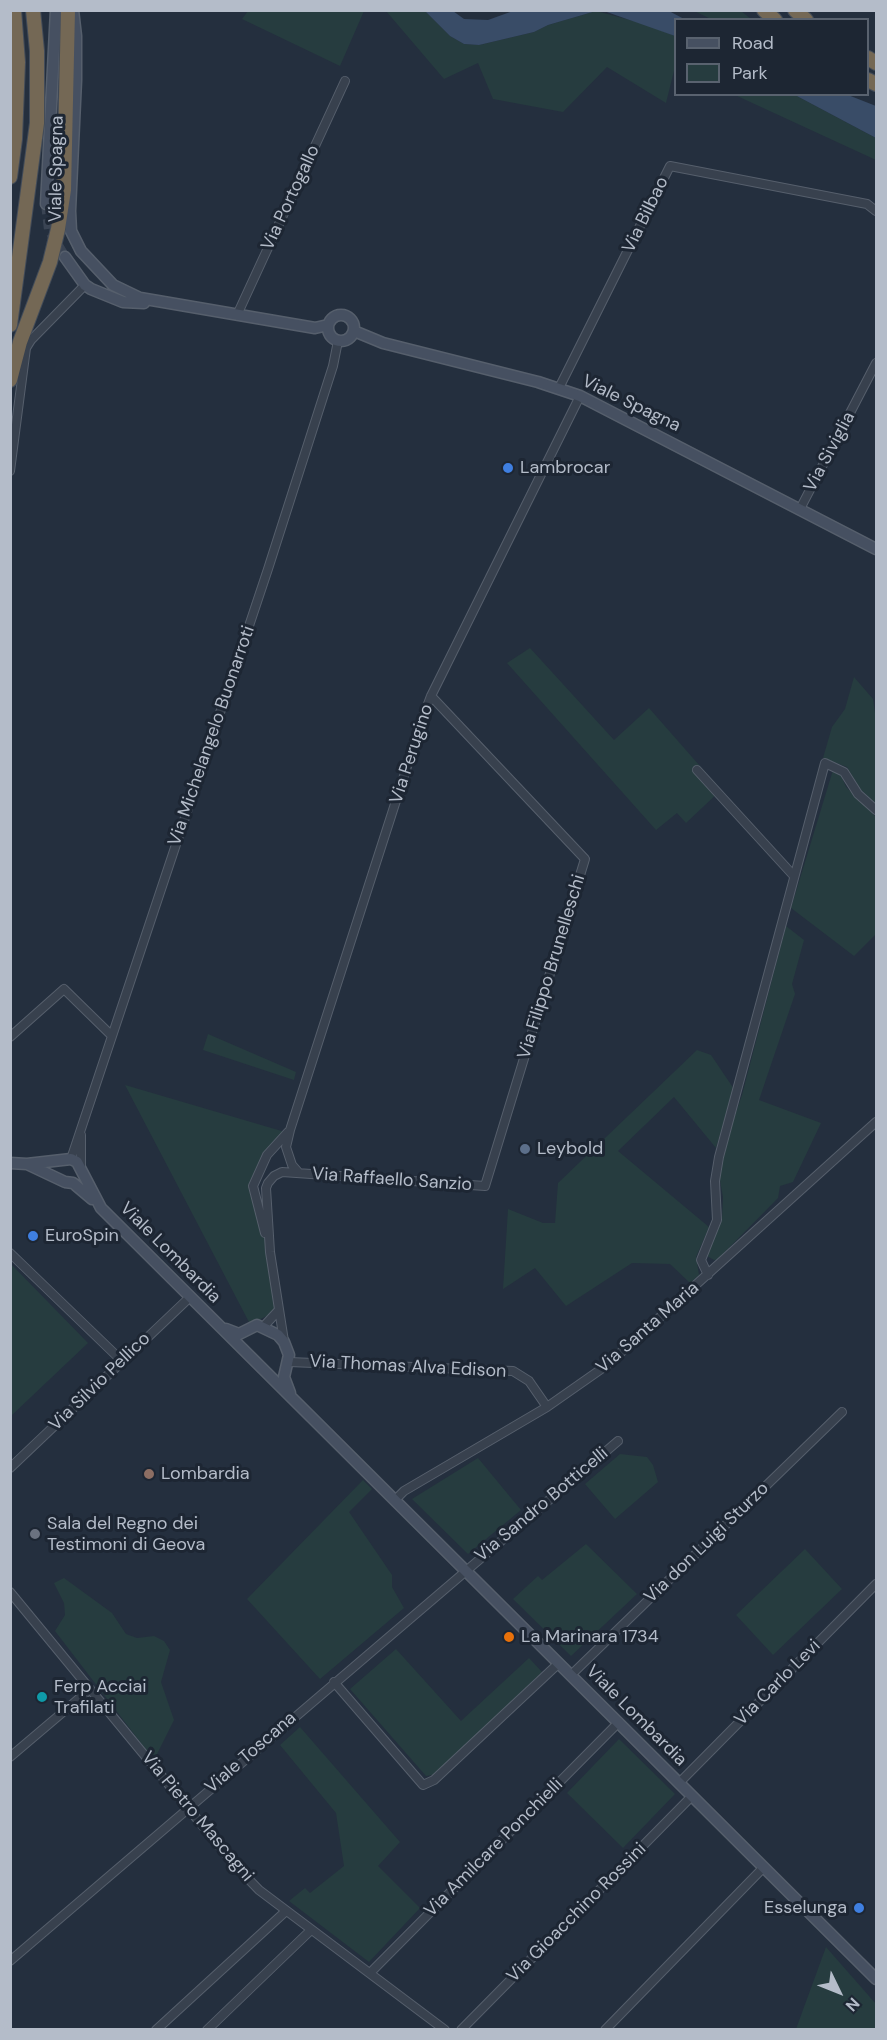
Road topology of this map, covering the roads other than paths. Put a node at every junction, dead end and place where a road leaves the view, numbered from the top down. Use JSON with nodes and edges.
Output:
{"nodes":[{"id":1,"x":14,"y":10,"type":"edge"},
{"id":2,"x":33,"y":10,"type":"edge"},
{"id":3,"x":56,"y":10,"type":"edge"},
{"id":4,"x":68,"y":10,"type":"edge"},
{"id":5,"x":73,"y":10,"type":"edge"},
{"id":6,"x":345,"y":81,"type":"dead end"},
{"id":7,"x":10,"y":177,"type":"edge"},
{"id":8,"x":46,"y":204,"type":"tunnel mouth"},
{"id":9,"x":876,"y":211,"type":"edge"},
{"id":10,"x":65,"y":256,"type":"tunnel mouth"},
{"id":11,"x":99,"y":273,"type":"junction"},
{"id":12,"x":85,"y":285,"type":"junction"},
{"id":13,"x":174,"y":305,"type":"junction"},
{"id":14,"x":237,"y":315,"type":"junction"},
{"id":15,"x":10,"y":325,"type":"edge"},
{"id":16,"x":328,"y":325,"type":"junction"},
{"id":17,"x":354,"y":331,"type":"junction"},
{"id":18,"x":338,"y":341,"type":"junction"},
{"id":19,"x":876,"y":363,"type":"edge"},
{"id":20,"x":10,"y":380,"type":"edge"},
{"id":21,"x":560,"y":388,"type":"junction"},
{"id":22,"x":580,"y":396,"type":"junction"},
{"id":23,"x":10,"y":471,"type":"edge"},
{"id":24,"x":800,"y":509,"type":"junction"},
{"id":25,"x":876,"y":549,"type":"edge"},
{"id":26,"x":431,"y":696,"type":"junction"},
{"id":27,"x":697,"y":770,"type":"dead end"},
{"id":28,"x":876,"y":810,"type":"edge"},
{"id":29,"x":793,"y":875,"type":"junction"},
{"id":30,"x":111,"y":1035,"type":"junction"},
{"id":31,"x":10,"y":1037,"type":"edge"},
{"id":32,"x":876,"y":1122,"type":"edge"},
{"id":33,"x":290,"y":1130,"type":"junction"},
{"id":34,"x":80,"y":1131,"type":"junction"},
{"id":35,"x":68,"y":1160,"type":"junction"},
{"id":36,"x":10,"y":1162,"type":"edge"},
{"id":37,"x":27,"y":1164,"type":"junction"},
{"id":38,"x":82,"y":1170,"type":"junction"},
{"id":39,"x":299,"y":1173,"type":"junction"},
{"id":40,"x":67,"y":1181,"type":"junction"},
{"id":41,"x":484,"y":1186,"type":"joint"},
{"id":42,"x":97,"y":1203,"type":"junction"},
{"id":43,"x":270,"y":1252,"type":"junction"},
{"id":44,"x":10,"y":1253,"type":"edge"},
{"id":45,"x":708,"y":1275,"type":"junction"},
{"id":46,"x":190,"y":1297,"type":"junction"},
{"id":47,"x":278,"y":1311,"type":"junction"},
{"id":48,"x":220,"y":1326,"type":"junction"},
{"id":49,"x":264,"y":1326,"type":"junction"},
{"id":50,"x":244,"y":1332,"type":"junction"},
{"id":51,"x":284,"y":1342,"type":"junction"},
{"id":52,"x":242,"y":1349,"type":"junction"},
{"id":53,"x":122,"y":1361,"type":"junction"},
{"id":54,"x":287,"y":1365,"type":"junction"},
{"id":55,"x":265,"y":1372,"type":"junction"},
{"id":56,"x":295,"y":1400,"type":"junction"},
{"id":57,"x":547,"y":1407,"type":"junction"},
{"id":58,"x":843,"y":1412,"type":"dead end"},
{"id":59,"x":618,"y":1441,"type":"dead end"},
{"id":60,"x":10,"y":1468,"type":"edge"},
{"id":61,"x":395,"y":1500,"type":"junction"},
{"id":62,"x":465,"y":1570,"type":"junction"},
{"id":63,"x":876,"y":1584,"type":"edge"},
{"id":64,"x":10,"y":1592,"type":"edge"},
{"id":65,"x":559,"y":1663,"type":"junction"},
{"id":66,"x":571,"y":1675,"type":"junction"},
{"id":67,"x":334,"y":1682,"type":"junction"},
{"id":68,"x":89,"y":1690,"type":"junction"},
{"id":69,"x":619,"y":1722,"type":"junction"},
{"id":70,"x":10,"y":1757,"type":"edge"},
{"id":71,"x":679,"y":1783,"type":"junction"},
{"id":72,"x":692,"y":1796,"type":"junction"},
{"id":73,"x":188,"y":1807,"type":"junction"},
{"id":74,"x":764,"y":1867,"type":"junction"},
{"id":75,"x":286,"y":1911,"type":"junction"},
{"id":76,"x":311,"y":1930,"type":"junction"},
{"id":77,"x":10,"y":1961,"type":"edge"},
{"id":78,"x":370,"y":1973,"type":"junction"},
{"id":79,"x":876,"y":1979,"type":"edge"},
{"id":80,"x":156,"y":2030,"type":"edge"},
{"id":81,"x":207,"y":2030,"type":"edge"},
{"id":82,"x":445,"y":2030,"type":"edge"},
{"id":83,"x":461,"y":2030,"type":"edge"},
{"id":84,"x":605,"y":2030,"type":"edge"}],
"edges":[{"from":1,"to":7,"type":"highway"},
{"from":2,"to":15,"type":"highway"},
{"from":3,"to":8,"type":"street","name":"Viale Spagna"},
{"from":4,"to":20,"type":"highway"},
{"from":5,"to":11,"type":"street","name":"Viale Spagna"},
{"from":6,"to":14,"type":"street","name":"Via Portogallo"},
{"from":9,"to":21,"type":"street","name":"Via Bilbao"},
{"from":10,"to":12,"type":"street","name":"Viale Spagna"},
{"from":11,"to":12,"type":"street"},
{"from":11,"to":13,"type":"street","name":"Viale Spagna"},
{"from":12,"to":13,"type":"street","name":"Viale Spagna"},
{"from":12,"to":23,"type":"street"},
{"from":13,"to":14,"type":"street","name":"Viale Spagna"},
{"from":14,"to":16,"type":"street","name":"Viale Spagna"},
{"from":16,"to":17,"type":"street","name":"Viale Spagna"},
{"from":16,"to":18,"type":"street"},
{"from":17,"to":18,"type":"street"},
{"from":17,"to":21,"type":"street","name":"Viale Spagna"},
{"from":18,"to":30,"type":"street","name":"Via Michelangelo Buonarroti"},
{"from":19,"to":24,"type":"street","name":"Via Siviglia"},
{"from":21,"to":22,"type":"street","name":"Viale Spagna"},
{"from":22,"to":24,"type":"street","name":"Viale Spagna"},
{"from":22,"to":26,"type":"street","name":"Via Perugino"},
{"from":24,"to":25,"type":"street","name":"Viale Spagna"},
{"from":26,"to":33,"type":"street","name":"Via Perugino"},
{"from":26,"to":41,"type":"street","name":"Via Filippo Brunelleschi"},
{"from":27,"to":29,"type":"street"},
{"from":28,"to":29,"type":"street"},
{"from":29,"to":45,"type":"street"},
{"from":30,"to":31,"type":"street"},
{"from":30,"to":34,"type":"street","name":"Via Michelangelo Buonarroti"},
{"from":32,"to":45,"type":"street","name":"Via Santa Maria"},
{"from":33,"to":39,"type":"street","name":"Via Perugino"},
{"from":33,"to":43,"type":"street","name":"Via Perugino"},
{"from":34,"to":35,"type":"street","name":"Via Michelangelo Buonarroti"},
{"from":34,"to":38,"type":"street","name":"Via Michelangelo Buonarroti"},
{"from":35,"to":37,"type":"street","name":"Viale Lombardia"},
{"from":35,"to":38,"type":"street","name":"Viale Lombardia"},
{"from":35,"to":40,"type":"street"},
{"from":36,"to":37,"type":"street","name":"Viale Lombardia"},
{"from":37,"to":40,"type":"street","name":"Viale Lombardia"},
{"from":38,"to":40,"type":"street"},
{"from":38,"to":42,"type":"street","name":"Viale Lombardia"},
{"from":39,"to":41,"type":"street","name":"Via Raffaello Sanzio"},
{"from":39,"to":43,"type":"street","name":"Via Perugino"},
{"from":40,"to":42,"type":"street","name":"Viale Lombardia"},
{"from":42,"to":46,"type":"street","name":"Viale Lombardia"},
{"from":43,"to":47,"type":"street","name":"Via Perugino"},
{"from":44,"to":53,"type":"street"},
{"from":45,"to":57,"type":"street","name":"Via Santa Maria"},
{"from":46,"to":48,"type":"street","name":"Viale Lombardia"},
{"from":46,"to":53,"type":"street","name":"Via Silvio Pellico"},
{"from":47,"to":49,"type":"street"},
{"from":47,"to":51,"type":"street","name":"Via Perugino"},
{"from":48,"to":50,"type":"street","name":"Viale Lombardia"},
{"from":48,"to":52,"type":"street","name":"Viale Lombardia"},
{"from":49,"to":50,"type":"street"},
{"from":49,"to":51,"type":"street"},
{"from":50,"to":52,"type":"street"},
{"from":51,"to":54,"type":"street","name":"Viale Lombardia"},
{"from":52,"to":55,"type":"street","name":"Viale Lombardia"},
{"from":53,"to":60,"type":"street","name":"Via Silvio Pellico"},
{"from":54,"to":55,"type":"street"},
{"from":54,"to":56,"type":"street","name":"Viale Lombardia"},
{"from":54,"to":57,"type":"street","name":"Via Thomas Alva Edison"},
{"from":55,"to":56,"type":"street","name":"Viale Lombardia"},
{"from":56,"to":61,"type":"street","name":"Viale Lombardia"},
{"from":57,"to":61,"type":"street","name":"Via Santa Maria"},
{"from":58,"to":66,"type":"street","name":"Via don Luigi Sturzo"},
{"from":59,"to":62,"type":"street","name":"Via Sandro Botticelli"},
{"from":61,"to":62,"type":"street","name":"Viale Lombardia"},
{"from":62,"to":65,"type":"street","name":"Viale Lombardia"},
{"from":62,"to":67,"type":"street","name":"Viale Toscana"},
{"from":63,"to":71,"type":"street","name":"Via Carlo Levi"},
{"from":64,"to":68,"type":"street","name":"Via Pietro Mascagni"},
{"from":65,"to":66,"type":"street","name":"Viale Lombardia"},
{"from":65,"to":67,"type":"street"},
{"from":66,"to":69,"type":"street","name":"Viale Lombardia"},
{"from":67,"to":73,"type":"street","name":"Viale Toscana"},
{"from":68,"to":70,"type":"street"},
{"from":68,"to":73,"type":"street","name":"Via Pietro Mascagni"},
{"from":69,"to":71,"type":"street","name":"Viale Lombardia"},
{"from":69,"to":78,"type":"street","name":"Via Amilcare Ponchielli"},
{"from":71,"to":72,"type":"street","name":"Viale Lombardia"},
{"from":72,"to":74,"type":"street","name":"Viale Lombardia"},
{"from":72,"to":83,"type":"street","name":"Via Gioacchino Rossini"},
{"from":73,"to":75,"type":"street","name":"Via Pietro Mascagni"},
{"from":73,"to":77,"type":"street","name":"Viale Toscana"},
{"from":74,"to":79,"type":"street","name":"Viale Lombardia"},
{"from":74,"to":84,"type":"street"},
{"from":75,"to":76,"type":"street","name":"Via Pietro Mascagni"},
{"from":75,"to":80,"type":"street"},
{"from":76,"to":78,"type":"street","name":"Via Pietro Mascagni"},
{"from":76,"to":81,"type":"street"},
{"from":78,"to":82,"type":"street","name":"Via Pietro Mascagni"}]}
